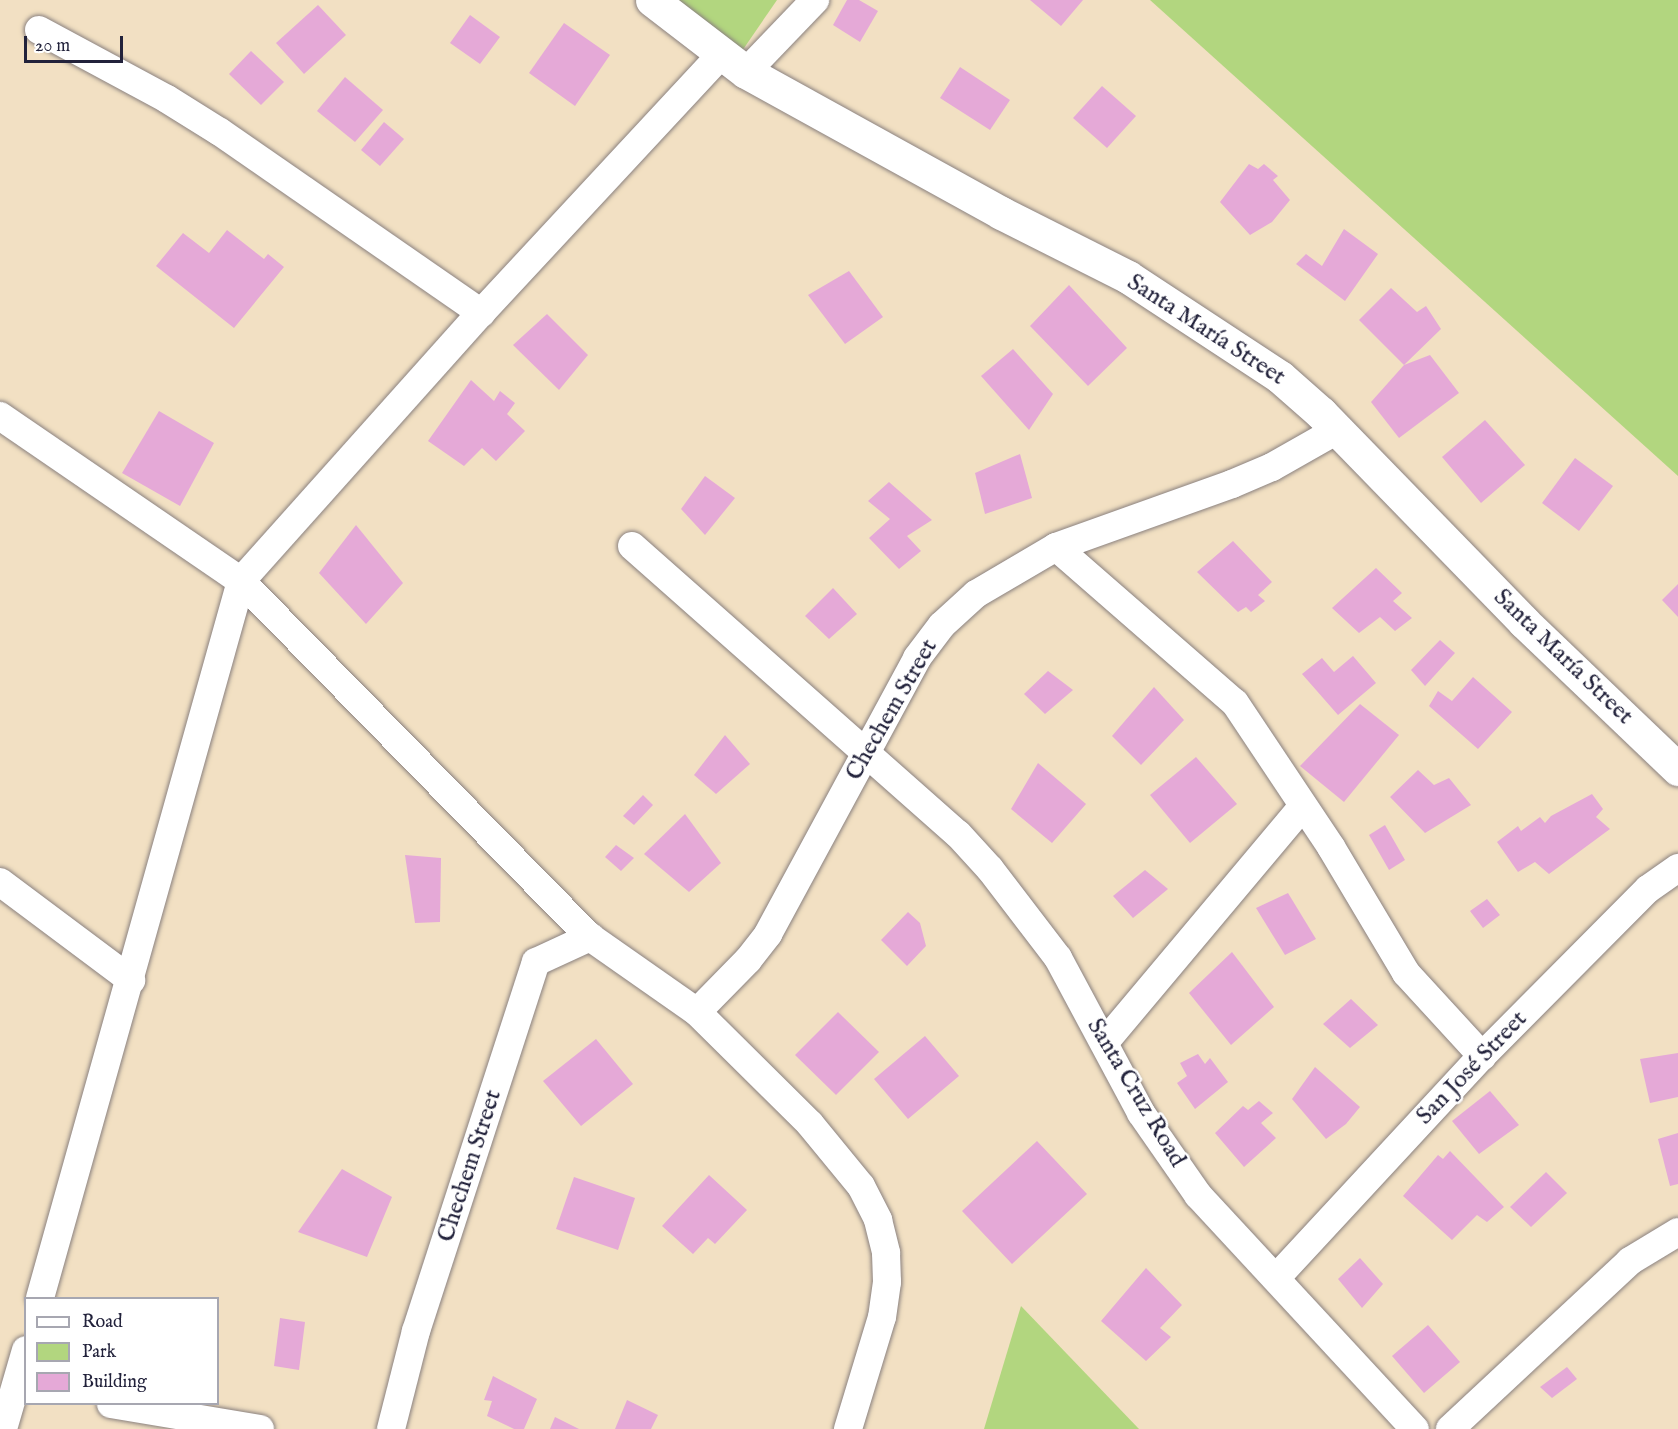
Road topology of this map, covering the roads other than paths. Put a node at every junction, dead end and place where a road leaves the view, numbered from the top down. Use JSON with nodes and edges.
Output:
{"nodes":[{"id":1,"x":652,"y":0,"type":"edge"},
{"id":2,"x":815,"y":0,"type":"edge"},
{"id":3,"x":39,"y":30,"type":"dead end"},
{"id":4,"x":734,"y":63,"type":"junction"},
{"id":5,"x":481,"y":313,"type":"junction"},
{"id":6,"x":0,"y":416,"type":"edge"},
{"id":7,"x":1337,"y":430,"type":"junction"},
{"id":8,"x":632,"y":546,"type":"dead end"},
{"id":9,"x":1056,"y":547,"type":"junction"},
{"id":10,"x":241,"y":581,"type":"junction"},
{"id":11,"x":865,"y":754,"type":"junction"},
{"id":12,"x":1678,"y":769,"type":"edge"},
{"id":13,"x":1303,"y":806,"type":"junction"},
{"id":14,"x":1678,"y":868,"type":"edge"},
{"id":15,"x":0,"y":882,"type":"edge"},
{"id":16,"x":590,"y":937,"type":"junction"},
{"id":17,"x":131,"y":980,"type":"junction"},
{"id":18,"x":697,"y":1012,"type":"junction"},
{"id":19,"x":1104,"y":1042,"type":"junction"},
{"id":20,"x":1482,"y":1056,"type":"junction"},
{"id":21,"x":1678,"y":1232,"type":"edge"},
{"id":22,"x":1277,"y":1277,"type":"junction"},
{"id":23,"x":41,"y":1297,"type":"edge"},
{"id":24,"x":24,"y":1354,"type":"edge"},
{"id":25,"x":14,"y":1376,"type":"edge"},
{"id":26,"x":117,"y":1405,"type":"edge"},
{"id":27,"x":3,"y":1429,"type":"edge"},
{"id":28,"x":260,"y":1429,"type":"edge"},
{"id":29,"x":391,"y":1429,"type":"edge"},
{"id":30,"x":848,"y":1429,"type":"edge"},
{"id":31,"x":1415,"y":1429,"type":"edge"},
{"id":32,"x":1450,"y":1429,"type":"edge"}],
"edges":[{"from":1,"to":4,"type":"street","name":"Santa María Street"},
{"from":2,"to":4,"type":"street"},
{"from":3,"to":5,"type":"street"},
{"from":4,"to":5,"type":"street"},
{"from":4,"to":7,"type":"street","name":"Santa María Street"},
{"from":5,"to":10,"type":"street"},
{"from":6,"to":10,"type":"street"},
{"from":7,"to":9,"type":"street","name":"Chechem Street"},
{"from":7,"to":12,"type":"street","name":"Santa María Street"},
{"from":8,"to":11,"type":"street","name":"Santa Cruz Road"},
{"from":9,"to":11,"type":"street","name":"Chechem Street"},
{"from":9,"to":13,"type":"street"},
{"from":10,"to":16,"type":"street"},
{"from":10,"to":17,"type":"street"},
{"from":11,"to":18,"type":"street","name":"Chechem Street"},
{"from":11,"to":19,"type":"street","name":"Santa Cruz Road"},
{"from":13,"to":19,"type":"street"},
{"from":13,"to":20,"type":"street"},
{"from":14,"to":20,"type":"street","name":"San José Street"},
{"from":15,"to":17,"type":"street"},
{"from":16,"to":18,"type":"street"},
{"from":16,"to":29,"type":"street","name":"Chechem Street"},
{"from":17,"to":23,"type":"street"},
{"from":18,"to":30,"type":"street"},
{"from":19,"to":22,"type":"street","name":"Santa Cruz Road"},
{"from":20,"to":22,"type":"street","name":"San José Street"},
{"from":21,"to":32,"type":"street"},
{"from":22,"to":31,"type":"street","name":"Santa Cruz Road"},
{"from":24,"to":25,"type":"street"},
{"from":25,"to":27,"type":"street"},
{"from":26,"to":28,"type":"street"}]}
